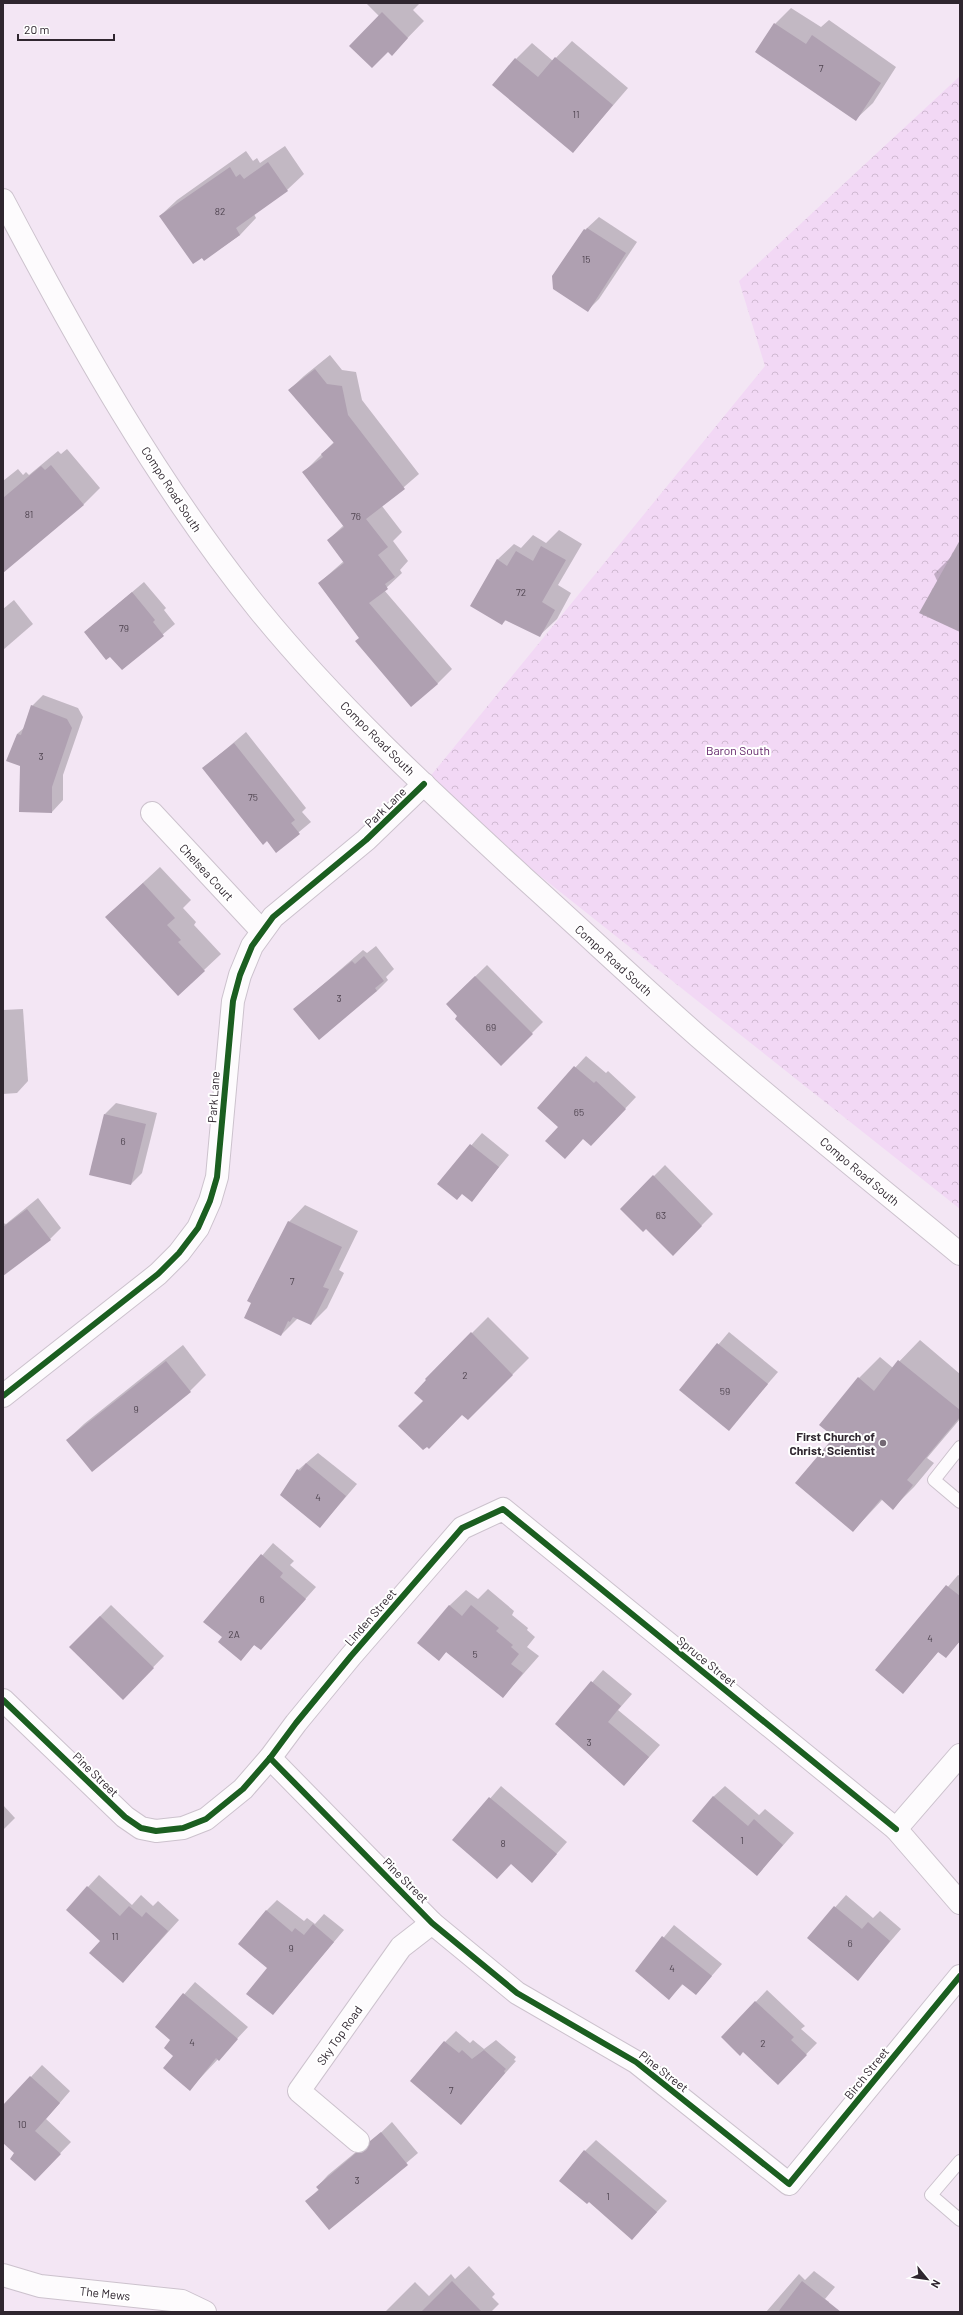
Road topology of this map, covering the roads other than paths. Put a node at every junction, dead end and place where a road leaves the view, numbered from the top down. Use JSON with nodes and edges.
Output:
{"nodes":[{"id":1,"x":3,"y":200,"type":"edge"},
{"id":2,"x":424,"y":784,"type":"junction"},
{"id":3,"x":152,"y":813,"type":"dead end"},
{"id":4,"x":261,"y":930,"type":"junction"},
{"id":5,"x":960,"y":1254,"type":"edge"},
{"id":6,"x":3,"y":1396,"type":"edge"},
{"id":7,"x":960,"y":1447,"type":"edge"},
{"id":8,"x":960,"y":1502,"type":"edge"},
{"id":9,"x":503,"y":1509,"type":"joint"},
{"id":10,"x":3,"y":1700,"type":"edge"},
{"id":11,"x":960,"y":1755,"type":"edge"},
{"id":12,"x":270,"y":1758,"type":"junction"},
{"id":13,"x":896,"y":1829,"type":"junction"},
{"id":14,"x":960,"y":1903,"type":"edge"},
{"id":15,"x":432,"y":1923,"type":"junction"},
{"id":16,"x":960,"y":1976,"type":"edge"},
{"id":17,"x":358,"y":2141,"type":"dead end"},
{"id":18,"x":960,"y":2161,"type":"edge"},
{"id":19,"x":789,"y":2184,"type":"joint"},
{"id":20,"x":960,"y":2220,"type":"edge"},
{"id":21,"x":3,"y":2275,"type":"edge"},
{"id":22,"x":205,"y":2312,"type":"edge"}],
"edges":[{"from":1,"to":2,"type":"street","name":"Compo Road South"},
{"from":2,"to":4,"type":"street","name":"Park Lane"},
{"from":2,"to":5,"type":"street","name":"Compo Road South"},
{"from":3,"to":4,"type":"street","name":"Chelsea Court"},
{"from":4,"to":6,"type":"street","name":"Park Lane"},
{"from":7,"to":8,"type":"lane"},
{"from":9,"to":12,"type":"street","name":"Linden Street"},
{"from":9,"to":13,"type":"street","name":"Spruce Street"},
{"from":10,"to":12,"type":"street","name":"Pine Street"},
{"from":11,"to":13,"type":"street"},
{"from":12,"to":15,"type":"street","name":"Pine Street"},
{"from":13,"to":14,"type":"street"},
{"from":15,"to":17,"type":"street","name":"Sky Top Road"},
{"from":15,"to":19,"type":"street","name":"Pine Street"},
{"from":16,"to":19,"type":"street","name":"Birch Street"},
{"from":18,"to":20,"type":"lane"},
{"from":21,"to":22,"type":"street","name":"The Mews"}]}
